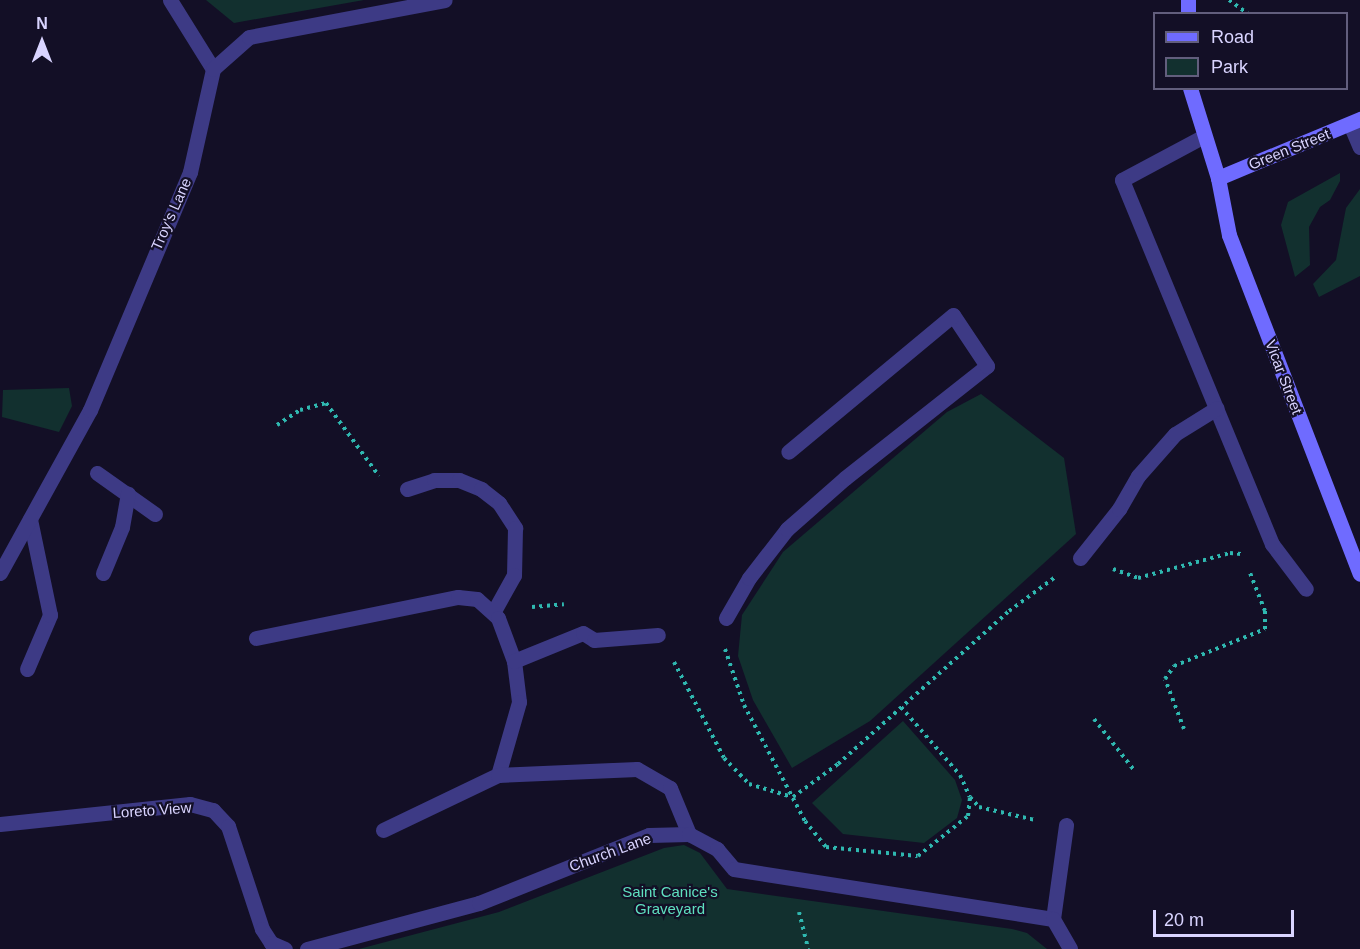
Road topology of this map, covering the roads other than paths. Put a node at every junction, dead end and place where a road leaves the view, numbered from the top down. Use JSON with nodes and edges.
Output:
{"nodes":[{"id":1,"x":170,"y":0,"type":"edge"},
{"id":2,"x":445,"y":0,"type":"edge"},
{"id":3,"x":213,"y":69,"type":"junction"},
{"id":4,"x":1191,"y":90,"type":"edge"},
{"id":5,"x":1355,"y":122,"type":"edge"},
{"id":6,"x":1204,"y":136,"type":"junction"},
{"id":7,"x":1360,"y":147,"type":"edge"},
{"id":8,"x":1218,"y":178,"type":"junction"},
{"id":9,"x":1217,"y":408,"type":"junction"},
{"id":10,"x":788,"y":452,"type":"dead end"},
{"id":11,"x":97,"y":473,"type":"dead end"},
{"id":12,"x":407,"y":489,"type":"road end"},
{"id":13,"x":128,"y":494,"type":"junction"},
{"id":14,"x":155,"y":514,"type":"dead end"},
{"id":15,"x":30,"y":519,"type":"junction"},
{"id":16,"x":1080,"y":558,"type":"road end"},
{"id":17,"x":0,"y":573,"type":"edge"},
{"id":18,"x":103,"y":573,"type":"dead end"},
{"id":19,"x":1360,"y":574,"type":"edge"},
{"id":20,"x":1306,"y":589,"type":"dead end"},
{"id":21,"x":494,"y":611,"type":"junction"},
{"id":22,"x":726,"y":618,"type":"road end"},
{"id":23,"x":658,"y":635,"type":"road end"},
{"id":24,"x":256,"y":638,"type":"dead end"},
{"id":25,"x":514,"y":661,"type":"junction"},
{"id":26,"x":27,"y":669,"type":"dead end"},
{"id":27,"x":498,"y":775,"type":"junction"},
{"id":28,"x":0,"y":824,"type":"edge"},
{"id":29,"x":1066,"y":825,"type":"dead end"},
{"id":30,"x":383,"y":830,"type":"dead end"},
{"id":31,"x":689,"y":834,"type":"junction"},
{"id":32,"x":1053,"y":919,"type":"junction"},
{"id":33,"x":285,"y":949,"type":"edge"},
{"id":34,"x":307,"y":949,"type":"edge"},
{"id":35,"x":1071,"y":949,"type":"edge"}],
"edges":[{"from":1,"to":3,"type":"street"},
{"from":2,"to":3,"type":"street"},
{"from":3,"to":15,"type":"street","name":"Troy's Lane"},
{"from":4,"to":6,"type":"main road","name":"Vicar Street"},
{"from":5,"to":7,"type":"street"},
{"from":5,"to":8,"type":"main road","name":"Green Street"},
{"from":6,"to":8,"type":"main road","name":"Vicar Street"},
{"from":6,"to":9,"type":"street"},
{"from":8,"to":19,"type":"main road","name":"Vicar Street"},
{"from":9,"to":16,"type":"street"},
{"from":9,"to":20,"type":"street"},
{"from":10,"to":22,"type":"street"},
{"from":11,"to":13,"type":"street"},
{"from":12,"to":21,"type":"street"},
{"from":13,"to":14,"type":"street"},
{"from":13,"to":18,"type":"street"},
{"from":15,"to":17,"type":"street","name":"Troy's Lane"},
{"from":15,"to":26,"type":"street"},
{"from":21,"to":24,"type":"street"},
{"from":21,"to":25,"type":"street"},
{"from":23,"to":25,"type":"street"},
{"from":25,"to":27,"type":"street"},
{"from":27,"to":30,"type":"street"},
{"from":27,"to":31,"type":"street"},
{"from":28,"to":33,"type":"street","name":"Loreto View"},
{"from":29,"to":32,"type":"street"},
{"from":31,"to":32,"type":"street","name":"Church Lane"},
{"from":31,"to":34,"type":"street","name":"Church Lane"},
{"from":32,"to":35,"type":"street"}]}
